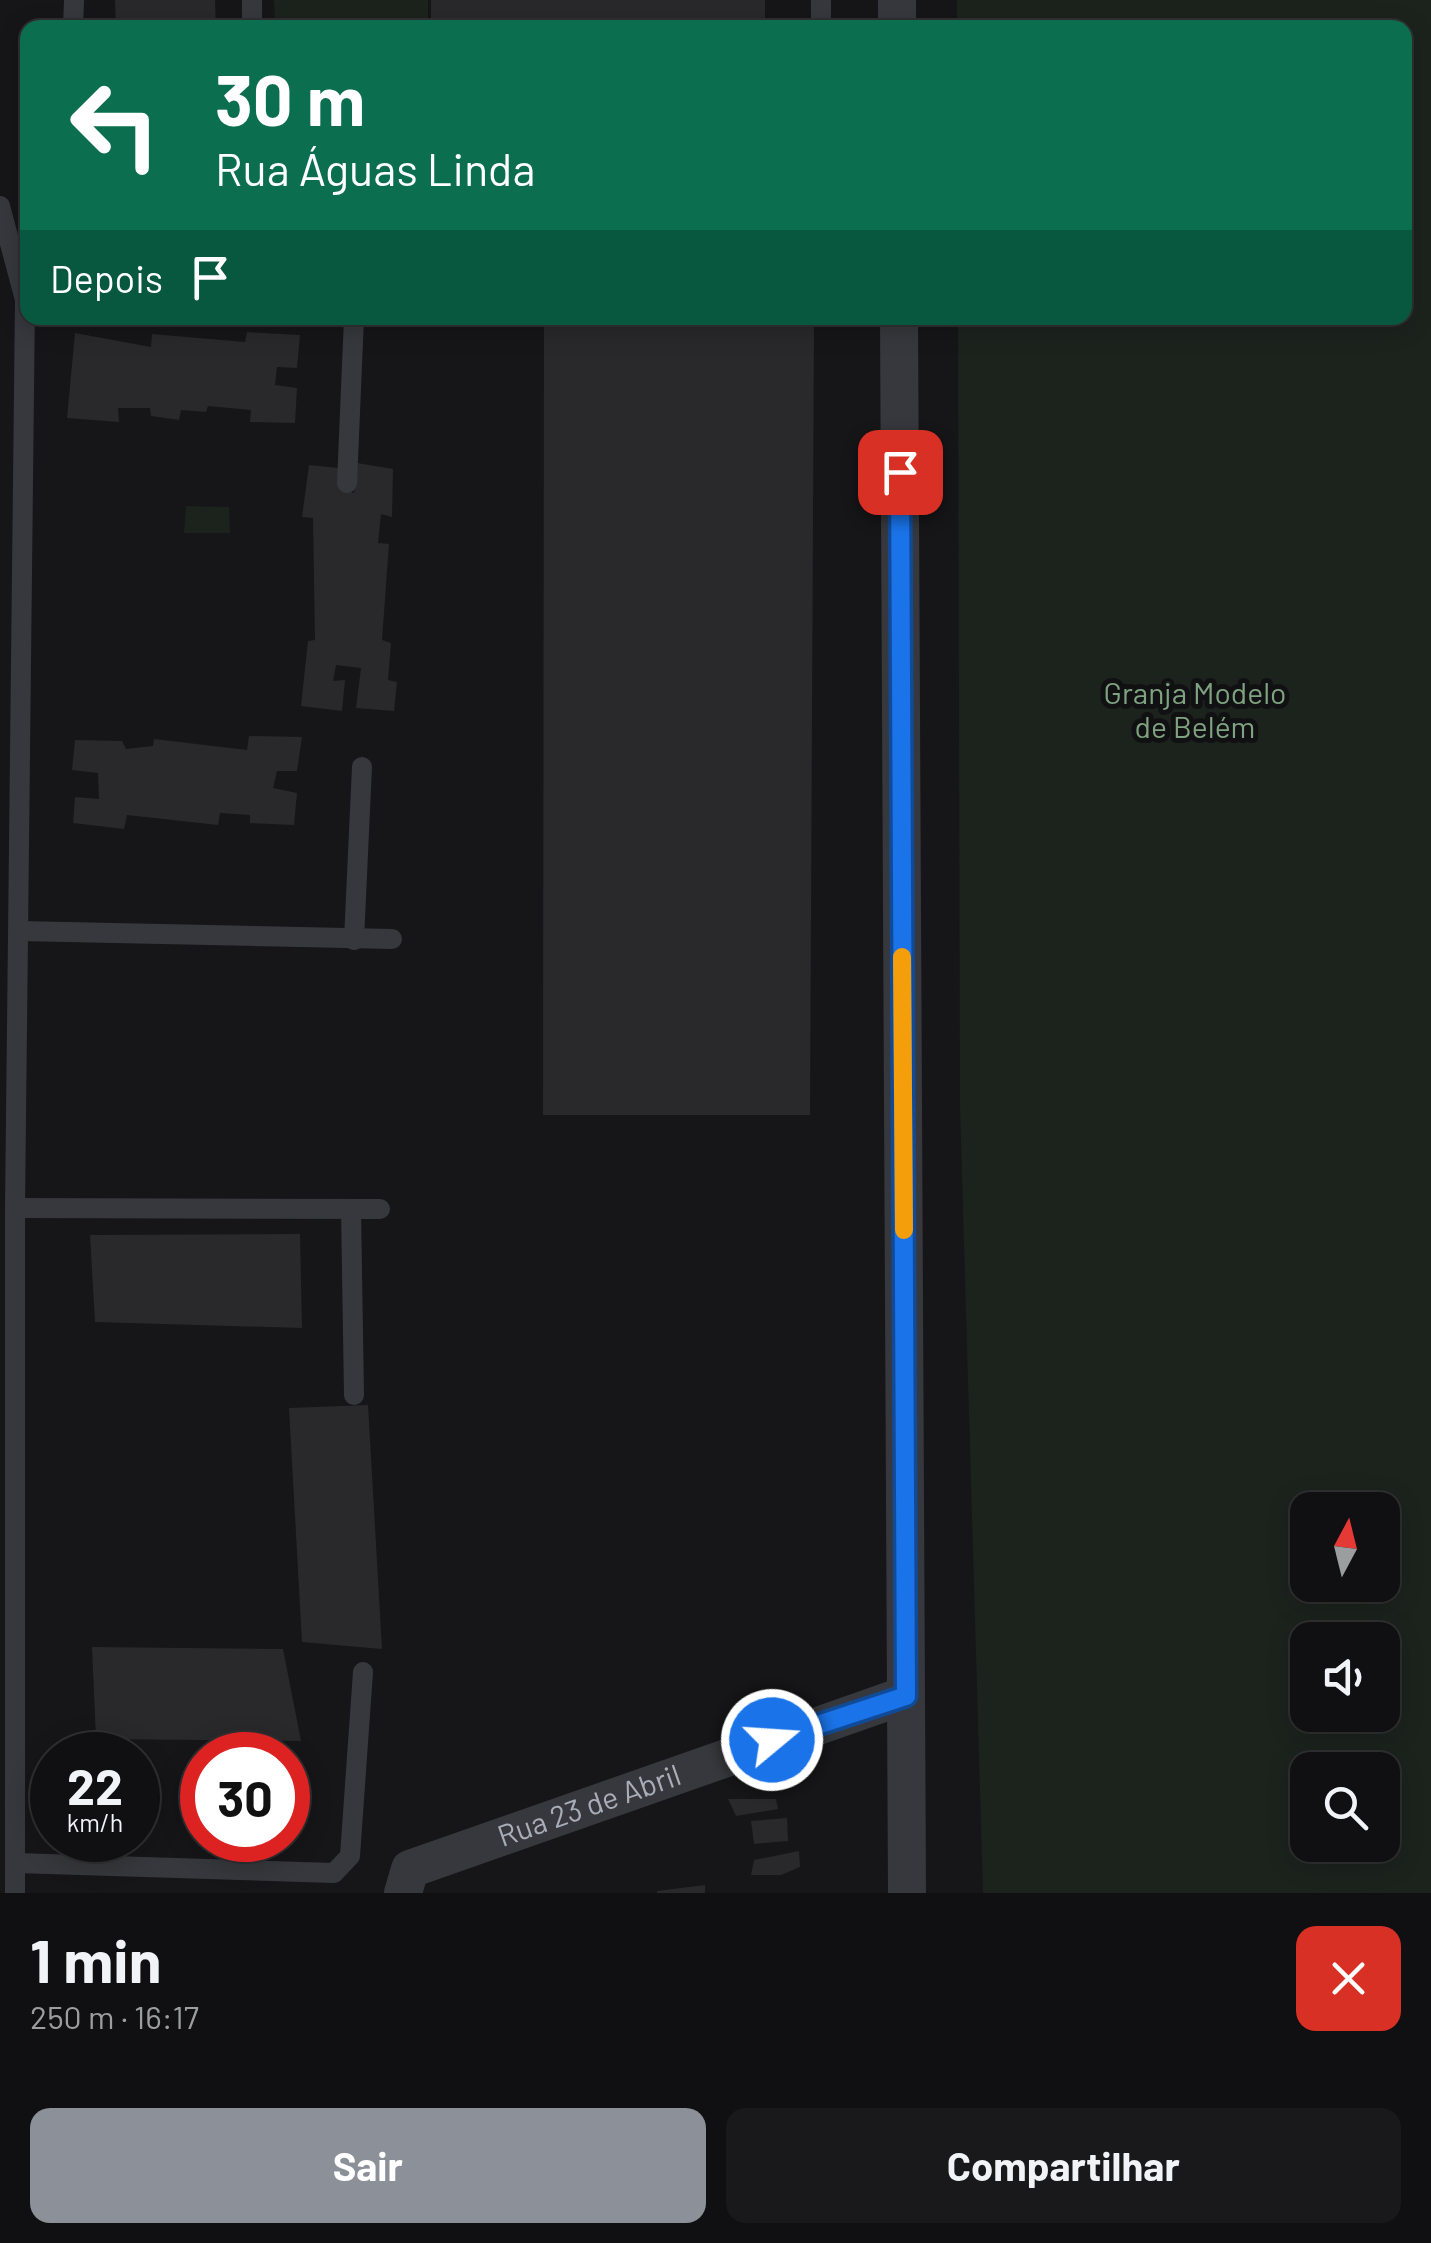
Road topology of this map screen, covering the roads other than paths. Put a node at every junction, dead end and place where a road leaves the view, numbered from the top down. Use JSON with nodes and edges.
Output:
{"nodes":[{"id":1,"x":0,"y":206,"type":"edge"},
{"id":2,"x":20,"y":274,"type":"edge"},
{"id":3,"x":27,"y":325,"type":"edge"},
{"id":4,"x":354,"y":325,"type":"edge"},
{"id":5,"x":899,"y":325,"type":"edge"},
{"id":6,"x":347,"y":484,"type":"dead end"},
{"id":7,"x":362,"y":766,"type":"dead end"},
{"id":8,"x":19,"y":931,"type":"junction"},
{"id":9,"x":392,"y":939,"type":"dead end"},
{"id":10,"x":354,"y":940,"type":"junction"},
{"id":11,"x":15,"y":1208,"type":"junction"},
{"id":12,"x":351,"y":1209,"type":"junction"},
{"id":13,"x":380,"y":1209,"type":"dead end"},
{"id":14,"x":354,"y":1395,"type":"dead end"},
{"id":15,"x":362,"y":1672,"type":"dead end"},
{"id":16,"x":906,"y":1696,"type":"junction"},
{"id":17,"x":16,"y":1862,"type":"junction"},
{"id":18,"x":15,"y":1893,"type":"edge"},
{"id":19,"x":403,"y":1893,"type":"edge"},
{"id":20,"x":907,"y":1893,"type":"edge"}],
"edges":[{"from":1,"to":2,"type":"lane"},
{"from":3,"to":8,"type":"lane"},
{"from":4,"to":6,"type":"lane"},
{"from":5,"to":16,"type":"street"},
{"from":7,"to":10,"type":"lane"},
{"from":8,"to":10,"type":"lane"},
{"from":8,"to":11,"type":"lane"},
{"from":9,"to":10,"type":"lane"},
{"from":11,"to":12,"type":"lane"},
{"from":11,"to":17,"type":"lane"},
{"from":12,"to":13,"type":"lane"},
{"from":12,"to":14,"type":"lane"},
{"from":15,"to":17,"type":"lane"},
{"from":16,"to":19,"type":"street","name":"Rua 23 de Abril"},
{"from":16,"to":20,"type":"street"},
{"from":17,"to":18,"type":"lane"}]}
